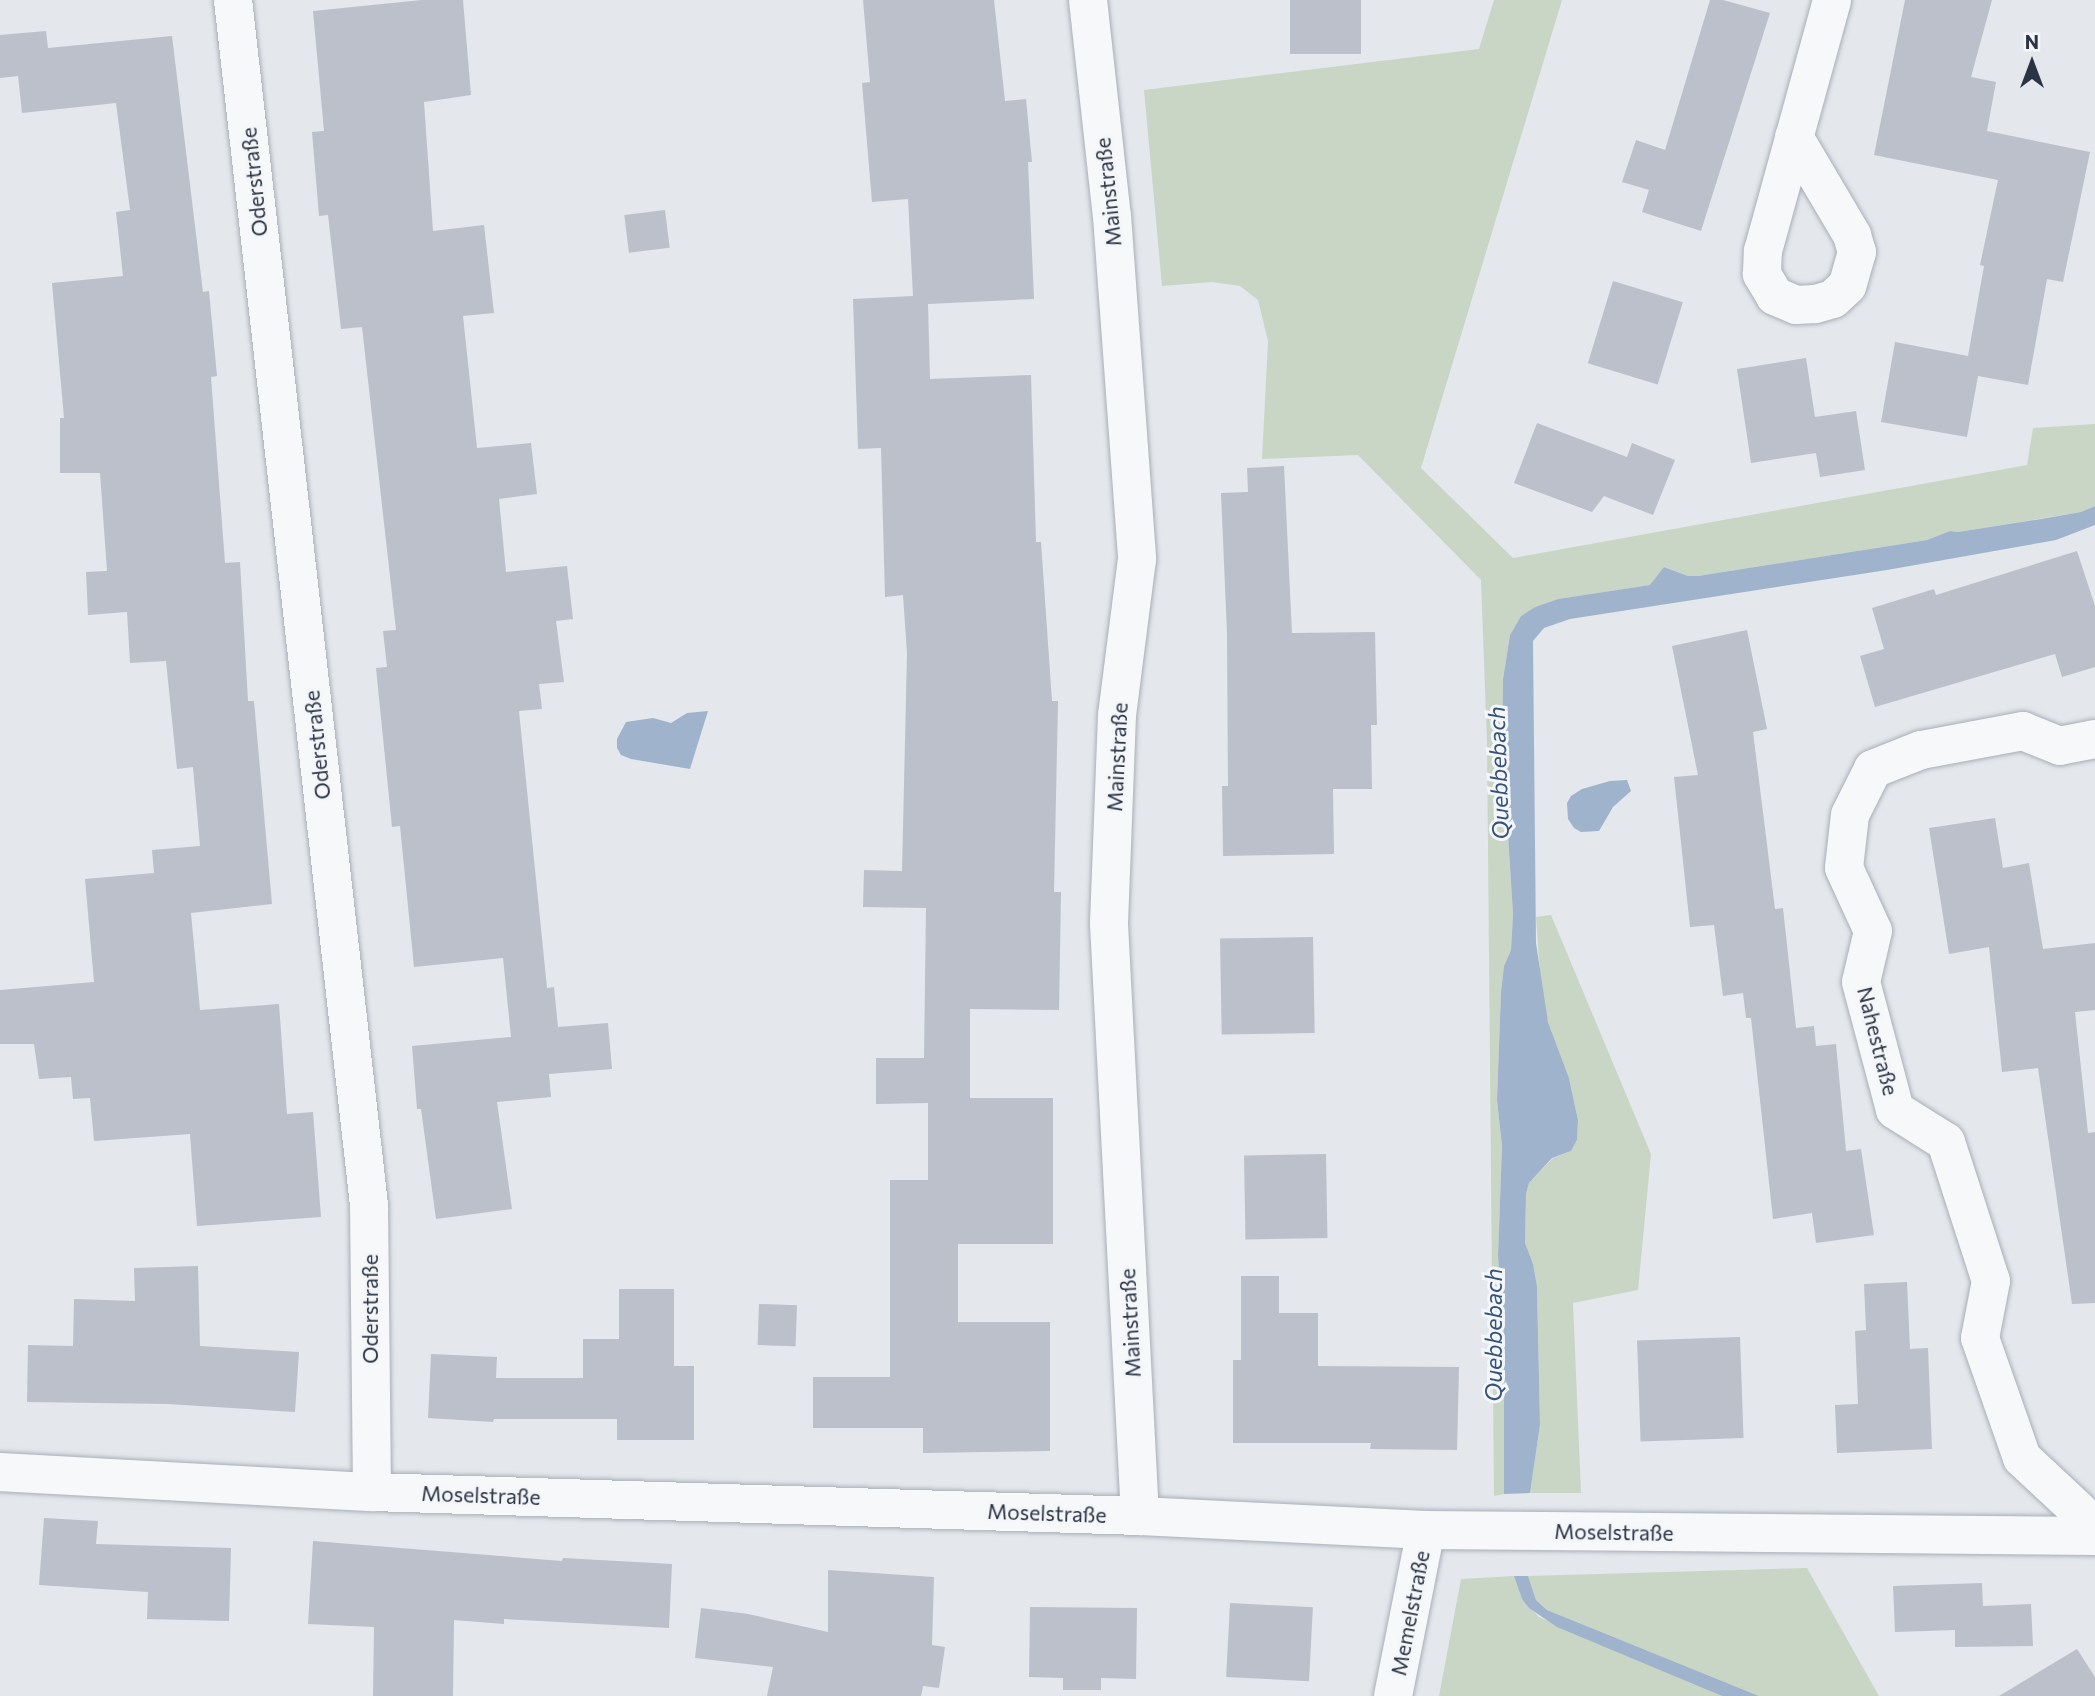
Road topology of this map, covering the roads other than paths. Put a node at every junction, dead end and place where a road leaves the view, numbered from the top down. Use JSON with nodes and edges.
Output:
{"nodes":[{"id":1,"x":233,"y":0,"type":"edge"},
{"id":2,"x":1088,"y":0,"type":"edge"},
{"id":3,"x":1832,"y":0,"type":"edge"},
{"id":4,"x":1794,"y":137,"type":"dead end"},
{"id":5,"x":2095,"y":739,"type":"edge"},
{"id":6,"x":0,"y":1472,"type":"edge"},
{"id":7,"x":372,"y":1492,"type":"junction"},
{"id":8,"x":1140,"y":1516,"type":"junction"},
{"id":9,"x":2095,"y":1526,"type":"edge"},
{"id":10,"x":1426,"y":1530,"type":"junction"},
{"id":11,"x":2095,"y":1536,"type":"edge"},
{"id":12,"x":1393,"y":1696,"type":"edge"}],
"edges":[{"from":1,"to":7,"type":"street","name":"Oderstraße"},
{"from":2,"to":8,"type":"street","name":"Mainstraße"},
{"from":3,"to":4,"type":"street"},
{"from":5,"to":9,"type":"street","name":"Nahestraße"},
{"from":6,"to":7,"type":"street","name":"Moselstraße"},
{"from":7,"to":8,"type":"street","name":"Moselstraße"},
{"from":8,"to":10,"type":"street","name":"Moselstraße"},
{"from":10,"to":11,"type":"street","name":"Moselstraße"},
{"from":10,"to":12,"type":"street","name":"Memelstraße"}]}
